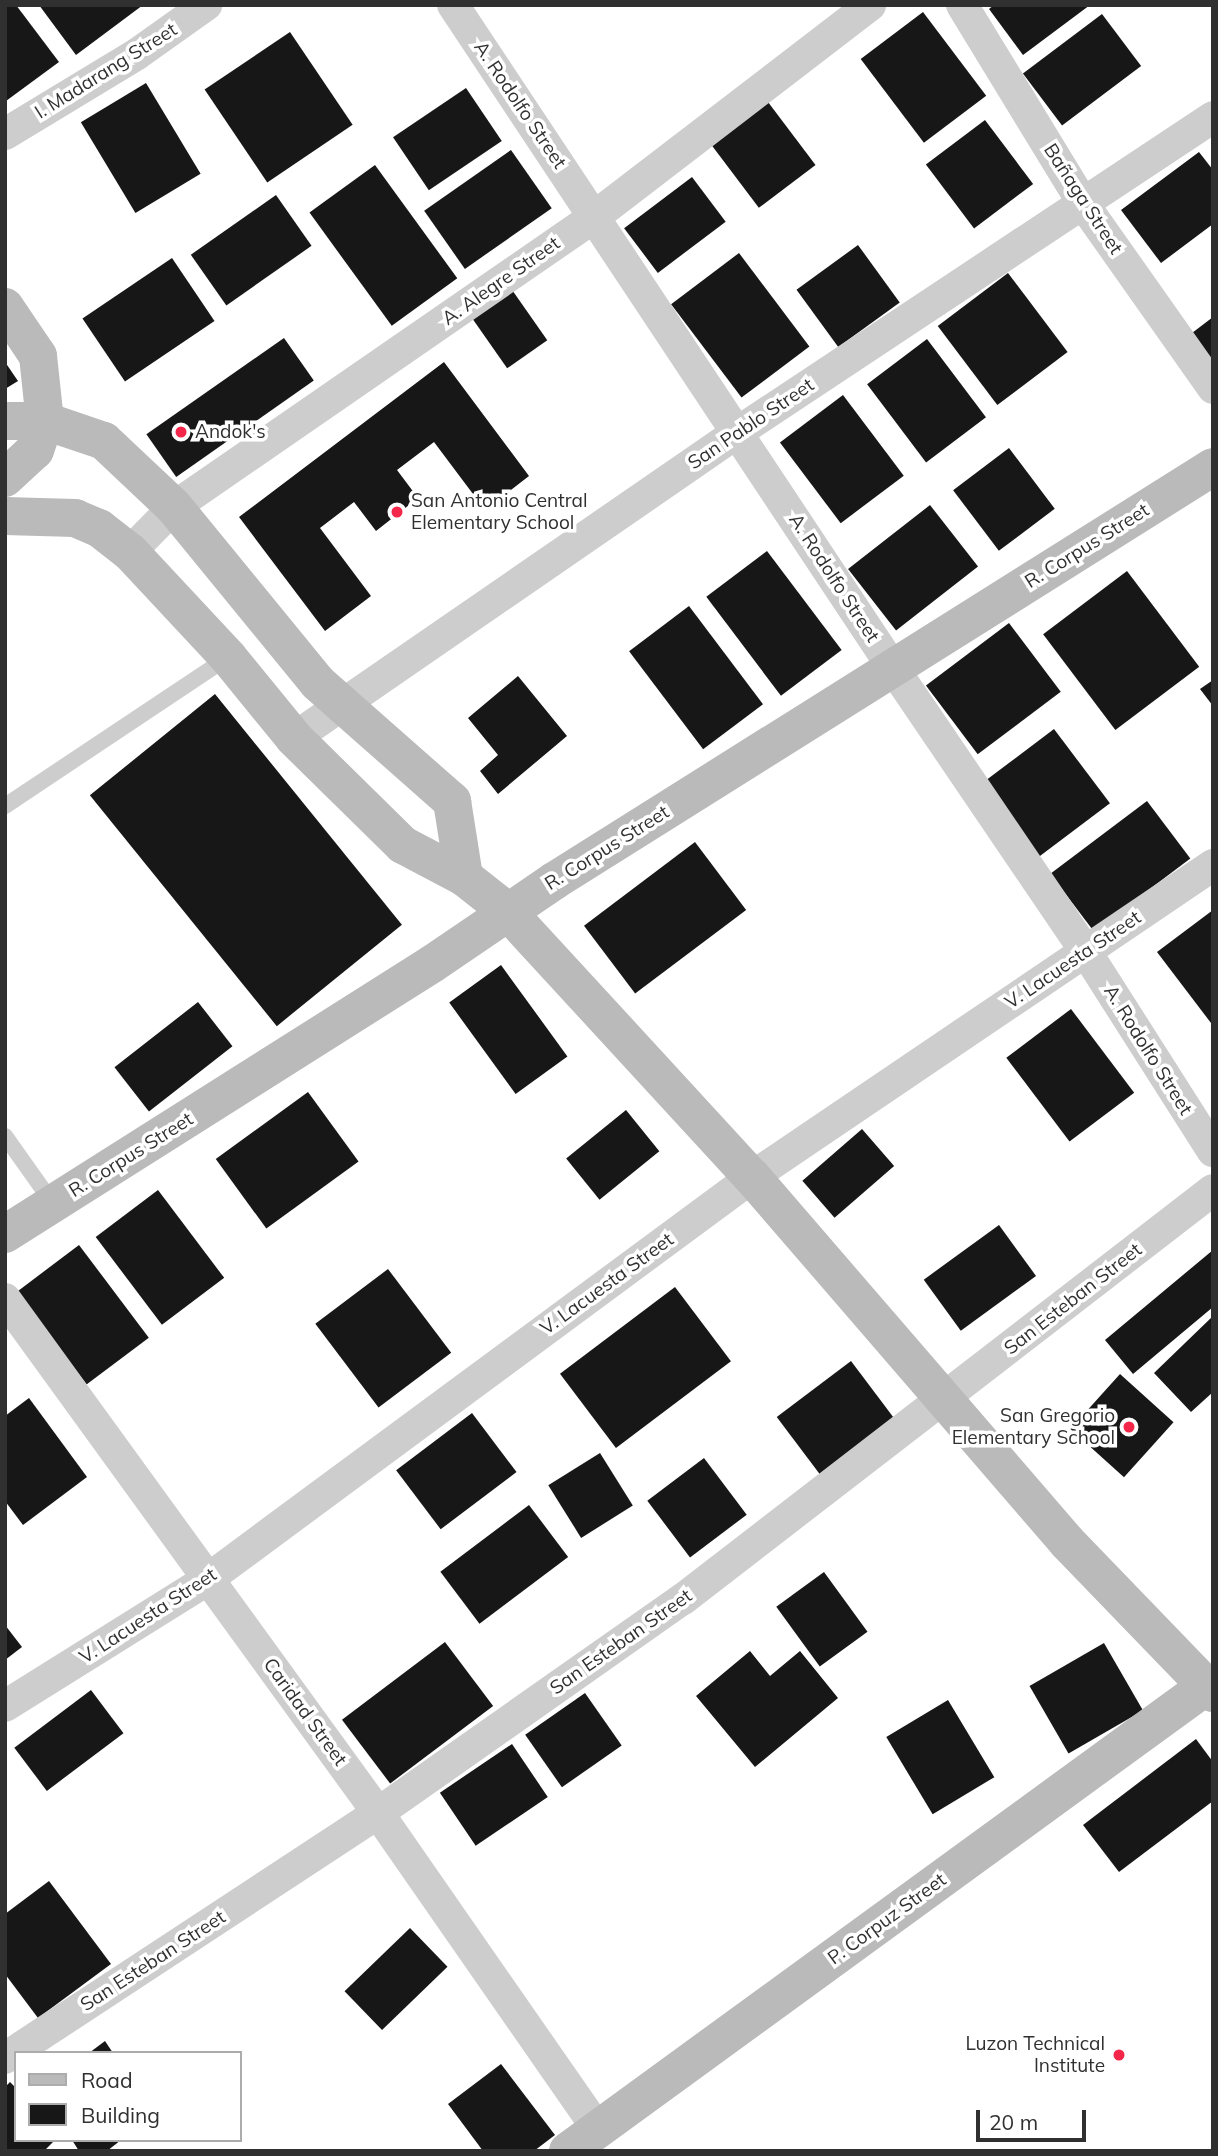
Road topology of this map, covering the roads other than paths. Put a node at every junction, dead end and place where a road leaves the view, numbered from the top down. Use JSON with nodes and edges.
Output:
{"nodes":[{"id":1,"x":206,"y":5,"type":"edge"},
{"id":2,"x":453,"y":5,"type":"edge"},
{"id":3,"x":870,"y":5,"type":"edge"},
{"id":4,"x":962,"y":5,"type":"edge"},
{"id":5,"x":1213,"y":117,"type":"edge"},
{"id":6,"x":5,"y":134,"type":"edge"},
{"id":7,"x":1084,"y":205,"type":"junction"},
{"id":8,"x":594,"y":217,"type":"junction"},
{"id":9,"x":5,"y":307,"type":"edge"},
{"id":10,"x":1213,"y":388,"type":"edge"},
{"id":11,"x":5,"y":421,"type":"edge"},
{"id":12,"x":45,"y":421,"type":"junction"},
{"id":13,"x":738,"y":432,"type":"junction"},
{"id":14,"x":1213,"y":467,"type":"edge"},
{"id":15,"x":5,"y":478,"type":"edge"},
{"id":16,"x":174,"y":507,"type":"junction"},
{"id":17,"x":5,"y":516,"type":"edge"},
{"id":18,"x":130,"y":552,"type":"junction"},
{"id":19,"x":228,"y":657,"type":"junction"},
{"id":20,"x":893,"y":668,"type":"junction"},
{"id":21,"x":339,"y":705,"type":"junction"},
{"id":22,"x":294,"y":738,"type":"junction"},
{"id":23,"x":5,"y":806,"type":"edge"},
{"id":24,"x":1213,"y":865,"type":"edge"},
{"id":25,"x":464,"y":877,"type":"junction"},
{"id":26,"x":507,"y":911,"type":"junction"},
{"id":27,"x":1086,"y":952,"type":"junction"},
{"id":28,"x":5,"y":1136,"type":"edge"},
{"id":29,"x":1213,"y":1151,"type":"edge"},
{"id":30,"x":752,"y":1177,"type":"junction"},
{"id":31,"x":1213,"y":1190,"type":"edge"},
{"id":32,"x":54,"y":1205,"type":"junction"},
{"id":33,"x":5,"y":1234,"type":"edge"},
{"id":34,"x":5,"y":1299,"type":"edge"},
{"id":35,"x":945,"y":1398,"type":"junction"},
{"id":36,"x":208,"y":1579,"type":"junction"},
{"id":37,"x":1209,"y":1690,"type":"edge"},
{"id":38,"x":5,"y":1706,"type":"edge"},
{"id":39,"x":378,"y":1813,"type":"junction"},
{"id":40,"x":16,"y":2051,"type":"edge"},
{"id":41,"x":583,"y":2140,"type":"edge"}],
"edges":[{"from":1,"to":6,"type":"street","name":"I. Madarang Street"},
{"from":2,"to":8,"type":"street","name":"A. Rodolfo Street"},
{"from":3,"to":8,"type":"street","name":"A. Alegre Street"},
{"from":4,"to":7,"type":"street","name":"Bañaga Street"},
{"from":5,"to":7,"type":"street","name":"San Pablo Street"},
{"from":7,"to":10,"type":"street","name":"Bañaga Street"},
{"from":7,"to":13,"type":"street","name":"San Pablo Street"},
{"from":8,"to":13,"type":"street","name":"A. Rodolfo Street"},
{"from":8,"to":16,"type":"street","name":"A. Alegre Street"},
{"from":9,"to":12,"type":"main road"},
{"from":11,"to":12,"type":"main road"},
{"from":12,"to":15,"type":"main road"},
{"from":12,"to":16,"type":"main road"},
{"from":13,"to":20,"type":"street","name":"A. Rodolfo Street"},
{"from":13,"to":21,"type":"street","name":"San Pablo Street"},
{"from":14,"to":20,"type":"main road","name":"R. Corpus Street"},
{"from":16,"to":18,"type":"street","name":"A. Alegre Street"},
{"from":16,"to":21,"type":"main road"},
{"from":17,"to":18,"type":"main road"},
{"from":18,"to":19,"type":"main road"},
{"from":19,"to":22,"type":"main road"},
{"from":19,"to":23,"type":"lane"},
{"from":20,"to":26,"type":"main road","name":"R. Corpus Street"},
{"from":20,"to":27,"type":"street","name":"A. Rodolfo Street"},
{"from":21,"to":22,"type":"street","name":"San Pablo Street"},
{"from":21,"to":25,"type":"main road"},
{"from":22,"to":25,"type":"main road"},
{"from":24,"to":27,"type":"street","name":"V. Lacuesta Street"},
{"from":25,"to":26,"type":"main road"},
{"from":26,"to":30,"type":"main road"},
{"from":26,"to":32,"type":"main road","name":"R. Corpus Street"},
{"from":27,"to":29,"type":"street","name":"A. Rodolfo Street"},
{"from":27,"to":30,"type":"street","name":"V. Lacuesta Street"},
{"from":28,"to":32,"type":"lane"},
{"from":30,"to":35,"type":"main road"},
{"from":30,"to":36,"type":"street","name":"V. Lacuesta Street"},
{"from":31,"to":35,"type":"street","name":"San Esteban Street"},
{"from":32,"to":33,"type":"main road","name":"R. Corpus Street"},
{"from":34,"to":36,"type":"street","name":"Caridad Street"},
{"from":35,"to":37,"type":"main road"},
{"from":35,"to":39,"type":"street","name":"San Esteban Street"},
{"from":36,"to":38,"type":"street","name":"V. Lacuesta Street"},
{"from":36,"to":39,"type":"street","name":"Caridad Street"},
{"from":37,"to":41,"type":"main road","name":"P. Corpuz Street"},
{"from":39,"to":40,"type":"street","name":"San Esteban Street"},
{"from":39,"to":41,"type":"street","name":"Caridad Street"}]}
